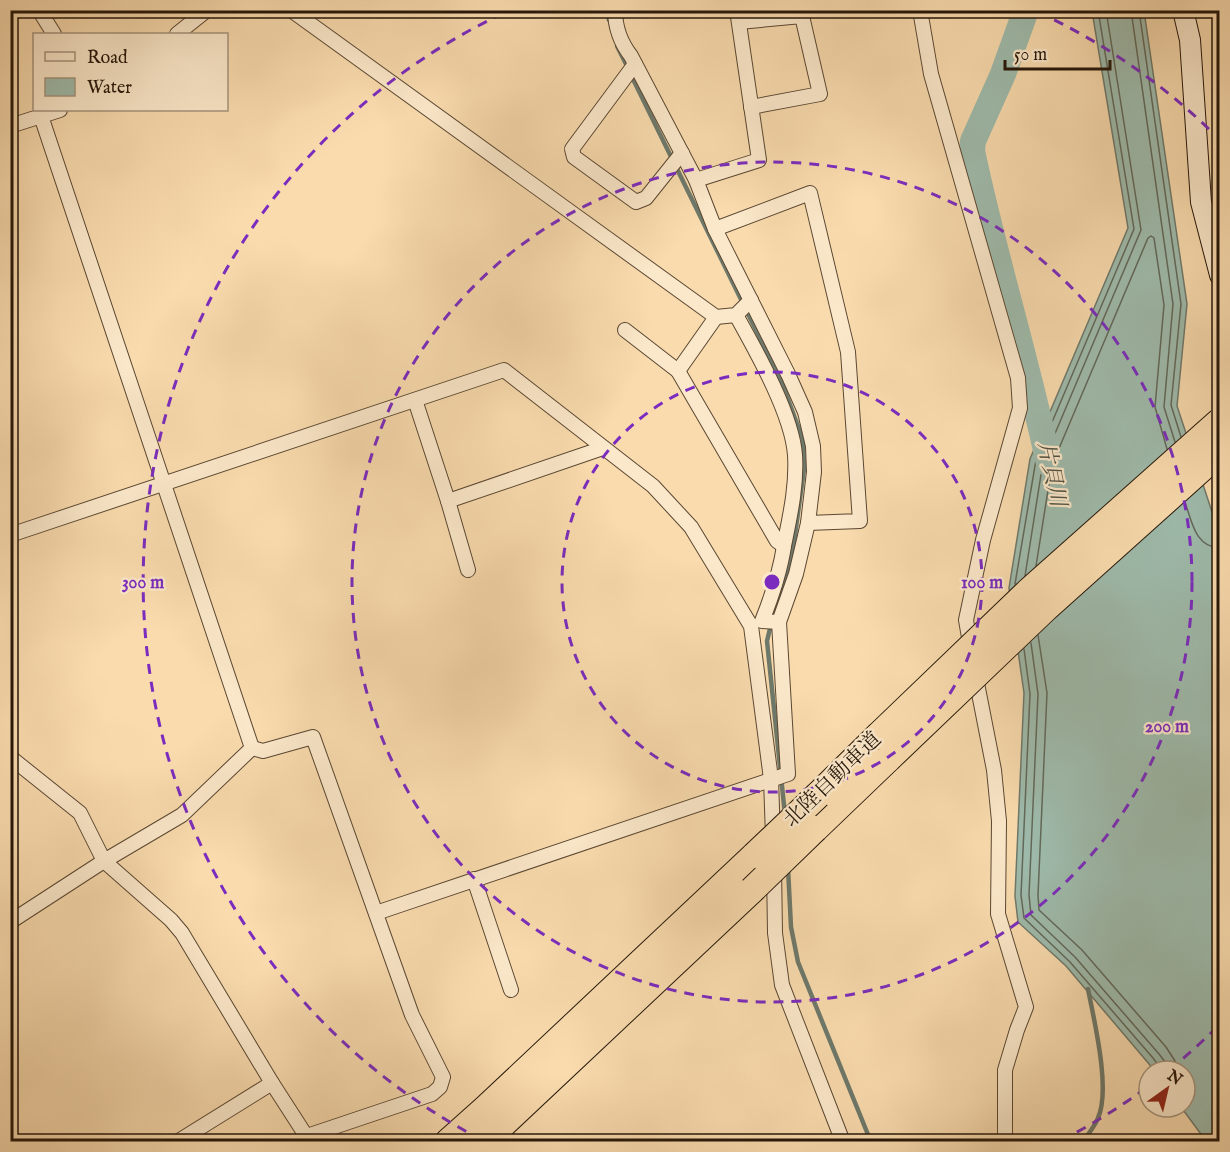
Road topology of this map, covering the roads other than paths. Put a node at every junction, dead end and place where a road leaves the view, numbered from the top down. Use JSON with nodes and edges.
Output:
{"nodes":[{"id":1,"x":39,"y":10,"type":"edge"},
{"id":2,"x":207,"y":10,"type":"edge"},
{"id":3,"x":291,"y":10,"type":"edge"},
{"id":4,"x":615,"y":10,"type":"edge"},
{"id":5,"x":920,"y":10,"type":"edge"},
{"id":6,"x":1183,"y":10,"type":"edge"},
{"id":7,"x":738,"y":16,"type":"edge"},
{"id":8,"x":53,"y":33,"type":"edge"},
{"id":9,"x":178,"y":33,"type":"edge"},
{"id":10,"x":635,"y":64,"type":"junction"},
{"id":11,"x":751,"y":107,"type":"junction"},
{"id":12,"x":57,"y":111,"type":"edge"},
{"id":13,"x":41,"y":116,"type":"junction"},
{"id":14,"x":10,"y":126,"type":"edge"},
{"id":15,"x":682,"y":153,"type":"junction"},
{"id":16,"x":696,"y":180,"type":"junction"},
{"id":17,"x":715,"y":229,"type":"junction"},
{"id":18,"x":1217,"y":250,"type":"edge"},
{"id":19,"x":1220,"y":275,"type":"edge"},
{"id":20,"x":751,"y":300,"type":"junction"},
{"id":21,"x":736,"y":315,"type":"junction"},
{"id":22,"x":716,"y":317,"type":"junction"},
{"id":23,"x":625,"y":330,"type":"dead end"},
{"id":24,"x":678,"y":371,"type":"junction"},
{"id":25,"x":415,"y":400,"type":"junction"},
{"id":26,"x":1220,"y":421,"type":"edge"},
{"id":27,"x":603,"y":448,"type":"junction"},
{"id":28,"x":1220,"y":452,"type":"edge"},
{"id":29,"x":163,"y":483,"type":"junction"},
{"id":30,"x":448,"y":501,"type":"junction"},
{"id":31,"x":808,"y":523,"type":"junction"},
{"id":32,"x":10,"y":535,"type":"edge"},
{"id":33,"x":784,"y":546,"type":"junction"},
{"id":34,"x":468,"y":570,"type":"dead end"},
{"id":35,"x":779,"y":622,"type":"junction"},
{"id":36,"x":756,"y":623,"type":"junction"},
{"id":37,"x":252,"y":748,"type":"junction"},
{"id":38,"x":10,"y":757,"type":"edge"},
{"id":39,"x":771,"y":779,"type":"junction"},
{"id":40,"x":104,"y":861,"type":"junction"},
{"id":41,"x":474,"y":879,"type":"junction"},
{"id":42,"x":376,"y":912,"type":"junction"},
{"id":43,"x":10,"y":922,"type":"edge"},
{"id":44,"x":511,"y":990,"type":"dead end"},
{"id":45,"x":272,"y":1083,"type":"junction"},
{"id":46,"x":308,"y":1139,"type":"edge"},
{"id":47,"x":177,"y":1142,"type":"edge"},
{"id":48,"x":448,"y":1142,"type":"edge"},
{"id":49,"x":484,"y":1142,"type":"edge"},
{"id":50,"x":843,"y":1142,"type":"edge"},
{"id":51,"x":1005,"y":1142,"type":"edge"}],
"edges":[{"from":1,"to":8,"type":"street"},
{"from":2,"to":9,"type":"street"},
{"from":3,"to":22,"type":"street"},
{"from":4,"to":10,"type":"street"},
{"from":5,"to":51,"type":"street"},
{"from":6,"to":18,"type":"main road"},
{"from":7,"to":11,"type":"street"},
{"from":7,"to":11,"type":"street"},
{"from":10,"to":15,"type":"street"},
{"from":10,"to":15,"type":"street"},
{"from":11,"to":16,"type":"street"},
{"from":12,"to":13,"type":"street"},
{"from":13,"to":14,"type":"street"},
{"from":13,"to":29,"type":"street"},
{"from":15,"to":16,"type":"street"},
{"from":16,"to":17,"type":"street"},
{"from":17,"to":20,"type":"street"},
{"from":17,"to":31,"type":"street"},
{"from":18,"to":19,"type":"main road"},
{"from":20,"to":21,"type":"street"},
{"from":20,"to":31,"type":"street"},
{"from":21,"to":22,"type":"street"},
{"from":21,"to":33,"type":"street"},
{"from":22,"to":24,"type":"street"},
{"from":23,"to":24,"type":"street"},
{"from":24,"to":33,"type":"street"},
{"from":25,"to":27,"type":"street"},
{"from":25,"to":29,"type":"street"},
{"from":25,"to":30,"type":"street"},
{"from":26,"to":48,"type":"highway","name":"北陸自動車道","bridge":true},
{"from":27,"to":30,"type":"street"},
{"from":27,"to":36,"type":"street"},
{"from":28,"to":49,"type":"highway","name":"北陸自動車道","bridge":true},
{"from":29,"to":32,"type":"street"},
{"from":29,"to":37,"type":"street"},
{"from":30,"to":34,"type":"street"},
{"from":31,"to":35,"type":"street"},
{"from":33,"to":36,"type":"street"},
{"from":35,"to":36,"type":"street"},
{"from":35,"to":39,"type":"street"},
{"from":36,"to":39,"type":"street"},
{"from":37,"to":40,"type":"street"},
{"from":37,"to":42,"type":"street"},
{"from":38,"to":40,"type":"street"},
{"from":39,"to":41,"type":"street"},
{"from":39,"to":50,"type":"street"},
{"from":40,"to":43,"type":"street"},
{"from":40,"to":45,"type":"street"},
{"from":41,"to":42,"type":"street"},
{"from":41,"to":44,"type":"street"},
{"from":42,"to":46,"type":"street"},
{"from":45,"to":46,"type":"street"},
{"from":45,"to":47,"type":"street"}]}
